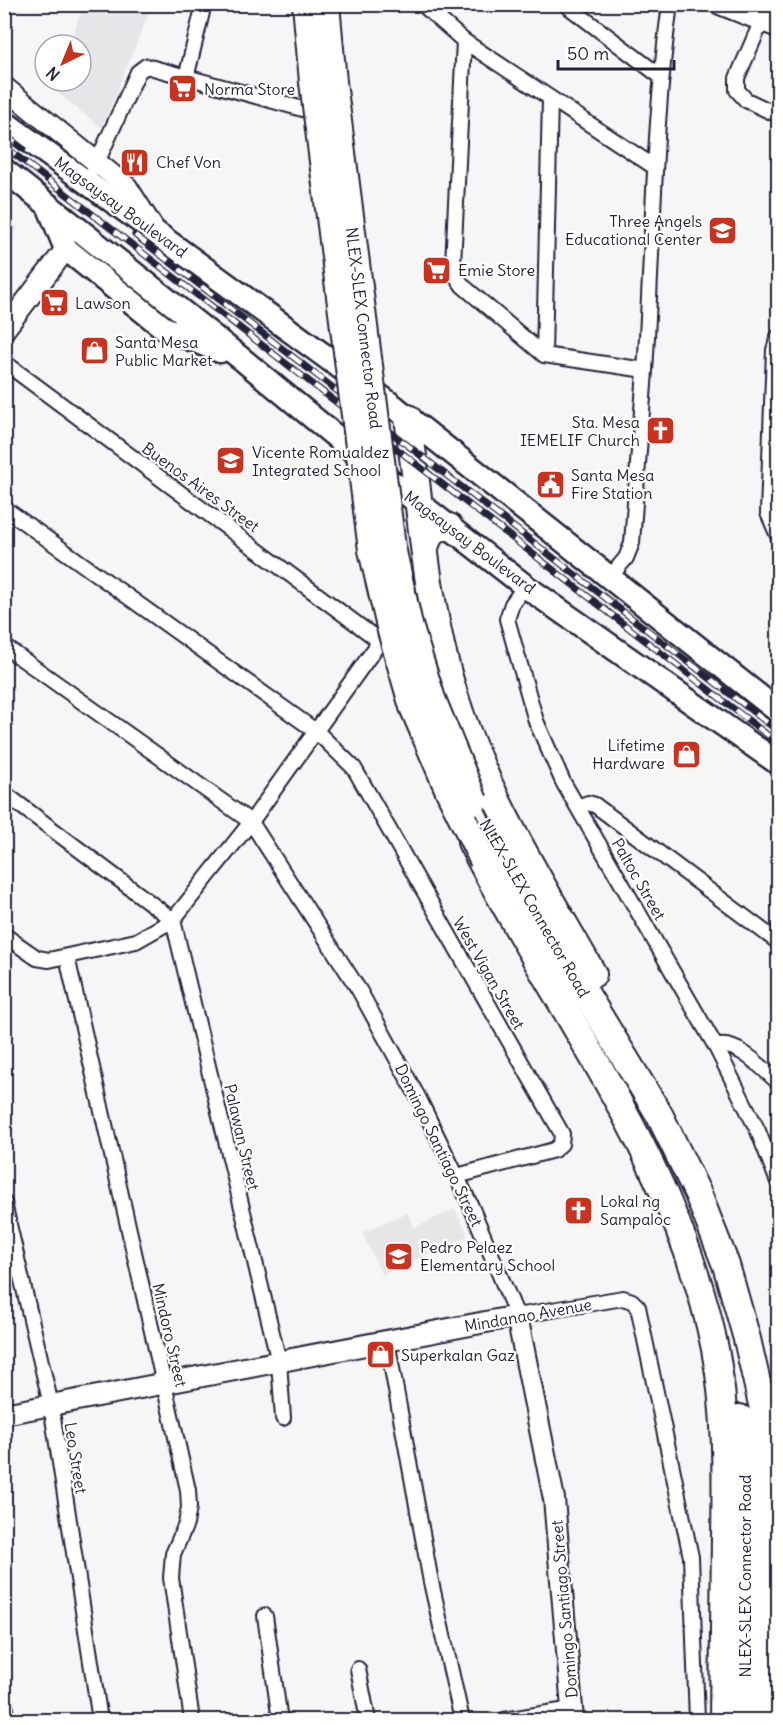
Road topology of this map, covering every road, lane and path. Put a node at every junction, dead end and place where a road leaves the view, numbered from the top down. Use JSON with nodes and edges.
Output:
{"nodes":[{"id":1,"x":204,"y":4,"type":"edge"},
{"id":2,"x":306,"y":4,"type":"edge"},
{"id":3,"x":326,"y":4,"type":"edge"},
{"id":4,"x":422,"y":4,"type":"edge"},
{"id":5,"x":565,"y":4,"type":"edge"},
{"id":6,"x":670,"y":4,"type":"edge"},
{"id":7,"x":720,"y":4,"type":"edge"},
{"id":8,"x":770,"y":17,"type":"edge"},
{"id":9,"x":464,"y":41,"type":"junction"},
{"id":10,"x":660,"y":76,"type":"junction"},
{"id":11,"x":186,"y":78,"type":"junction"},
{"id":12,"x":4,"y":87,"type":"edge"},
{"id":13,"x":549,"y":99,"type":"junction"},
{"id":14,"x":322,"y":106,"type":"dead end"},
{"id":15,"x":778,"y":115,"type":"edge"},
{"id":16,"x":4,"y":122,"type":"edge"},
{"id":17,"x":653,"y":166,"type":"junction"},
{"id":18,"x":4,"y":170,"type":"edge"},
{"id":19,"x":92,"y":173,"type":"junction"},
{"id":20,"x":48,"y":203,"type":"junction"},
{"id":21,"x":66,"y":249,"type":"junction"},
{"id":22,"x":4,"y":330,"type":"edge"},
{"id":23,"x":778,"y":337,"type":"edge"},
{"id":24,"x":544,"y":355,"type":"junction"},
{"id":25,"x":243,"y":360,"type":"junction"},
{"id":26,"x":4,"y":362,"type":"edge"},
{"id":27,"x":645,"y":370,"type":"junction"},
{"id":28,"x":370,"y":389,"type":"junction"},
{"id":29,"x":775,"y":393,"type":"edge"},
{"id":30,"x":408,"y":418,"type":"junction"},
{"id":31,"x":380,"y":473,"type":"junction"},
{"id":32,"x":420,"y":505,"type":"junction"},
{"id":33,"x":4,"y":508,"type":"edge"},
{"id":34,"x":449,"y":527,"type":"junction"},
{"id":35,"x":778,"y":536,"type":"edge"},
{"id":36,"x":425,"y":548,"type":"junction"},
{"id":37,"x":610,"y":577,"type":"junction"},
{"id":38,"x":525,"y":586,"type":"junction"},
{"id":39,"x":4,"y":646,"type":"edge"},
{"id":40,"x":778,"y":711,"type":"edge"},
{"id":41,"x":317,"y":732,"type":"junction"},
{"id":42,"x":778,"y":763,"type":"edge"},
{"id":43,"x":4,"y":793,"type":"edge"},
{"id":44,"x":578,"y":807,"type":"junction"},
{"id":45,"x":251,"y":822,"type":"junction"},
{"id":46,"x":173,"y":920,"type":"junction"},
{"id":47,"x":4,"y":934,"type":"edge"},
{"id":48,"x":778,"y":942,"type":"edge"},
{"id":49,"x":67,"y":957,"type":"junction"},
{"id":50,"x":716,"y":1047,"type":"junction"},
{"id":51,"x":778,"y":1082,"type":"edge"},
{"id":52,"x":457,"y":1176,"type":"junction"},
{"id":53,"x":778,"y":1182,"type":"edge"},
{"id":54,"x":4,"y":1203,"type":"edge"},
{"id":55,"x":726,"y":1265,"type":"junction"},
{"id":56,"x":517,"y":1317,"type":"junction"},
{"id":57,"x":387,"y":1341,"type":"junction"},
{"id":58,"x":279,"y":1362,"type":"junction"},
{"id":59,"x":164,"y":1384,"type":"junction"},
{"id":60,"x":51,"y":1405,"type":"junction"},
{"id":61,"x":4,"y":1414,"type":"edge"},
{"id":62,"x":283,"y":1418,"type":"dead end"},
{"id":63,"x":265,"y":1616,"type":"dead end"},
{"id":64,"x":358,"y":1669,"type":"dead end"},
{"id":65,"x":4,"y":1701,"type":"edge"},
{"id":66,"x":573,"y":1715,"type":"edge"},
{"id":67,"x":8,"y":1720,"type":"edge"},
{"id":68,"x":100,"y":1720,"type":"edge"},
{"id":69,"x":192,"y":1720,"type":"edge"},
{"id":70,"x":280,"y":1720,"type":"edge"},
{"id":71,"x":368,"y":1720,"type":"edge"},
{"id":72,"x":462,"y":1720,"type":"edge"},
{"id":73,"x":504,"y":1720,"type":"edge"},
{"id":74,"x":697,"y":1720,"type":"edge"},
{"id":75,"x":723,"y":1720,"type":"edge"},
{"id":76,"x":745,"y":1720,"type":"edge"},
{"id":77,"x":770,"y":1720,"type":"edge"}],
"edges":[{"from":1,"to":11,"type":"street"},
{"from":2,"to":76,"type":"highway","name":"NLEX-SLEX Connector Road","bridge":true},
{"from":3,"to":55,"type":"highway","name":"NLEX-SLEX Connector Road","bridge":true},
{"from":4,"to":9,"type":"street"},
{"from":5,"to":10,"type":"street"},
{"from":6,"to":10,"type":"street"},
{"from":7,"to":8,"type":"street"},
{"from":8,"to":15,"type":"street"},
{"from":9,"to":13,"type":"street"},
{"from":9,"to":24,"type":"street"},
{"from":10,"to":17,"type":"street"},
{"from":11,"to":14,"type":"street"},
{"from":11,"to":19,"type":"street"},
{"from":12,"to":19,"type":"street"},
{"from":13,"to":17,"type":"street"},
{"from":13,"to":24,"type":"street"},
{"from":16,"to":19,"type":"main road","name":"Magsaysay Boulevard"},
{"from":17,"to":27,"type":"street"},
{"from":18,"to":20,"type":"main road","name":"Magsaysay Boulevard"},
{"from":19,"to":28,"type":"main road","name":"Magsaysay Boulevard"},
{"from":20,"to":21,"type":"main road"},
{"from":20,"to":25,"type":"main road","name":"Magsaysay Boulevard"},
{"from":21,"to":22,"type":"street"},
{"from":21,"to":25,"type":"main road"},
{"from":23,"to":29,"type":"street"},
{"from":24,"to":27,"type":"street"},
{"from":25,"to":31,"type":"main road","name":"Magsaysay Boulevard"},
{"from":26,"to":41,"type":"street","name":"Buenos Aires Street"},
{"from":27,"to":37,"type":"street"},
{"from":28,"to":30,"type":"main road","name":"Magsaysay Boulevard"},
{"from":28,"to":31,"type":"highway"},
{"from":29,"to":35,"type":"street"},
{"from":30,"to":31,"type":"highway"},
{"from":30,"to":32,"type":"highway"},
{"from":30,"to":37,"type":"main road","name":"Magsaysay Boulevard"},
{"from":31,"to":32,"type":"main road","name":"Magsaysay Boulevard"},
{"from":31,"to":75,"type":"highway"},
{"from":32,"to":34,"type":"main road","name":"Magsaysay Boulevard"},
{"from":32,"to":36,"type":"highway"},
{"from":33,"to":41,"type":"street"},
{"from":34,"to":36,"type":"highway"},
{"from":34,"to":38,"type":"main road","name":"Magsaysay Boulevard"},
{"from":36,"to":55,"type":"highway"},
{"from":37,"to":40,"type":"main road","name":"Magsaysay Boulevard"},
{"from":38,"to":42,"type":"main road","name":"Magsaysay Boulevard"},
{"from":38,"to":44,"type":"street","name":"Paltoc Street"},
{"from":39,"to":45,"type":"street"},
{"from":41,"to":45,"type":"street"},
{"from":41,"to":52,"type":"street","name":"West Vigan Street"},
{"from":43,"to":46,"type":"street"},
{"from":44,"to":48,"type":"street"},
{"from":44,"to":50,"type":"street","name":"Paltoc Street"},
{"from":45,"to":46,"type":"street"},
{"from":45,"to":52,"type":"street","name":"Domingo Santiago Street"},
{"from":46,"to":49,"type":"street"},
{"from":46,"to":58,"type":"street","name":"Palawan Street"},
{"from":47,"to":49,"type":"street"},
{"from":49,"to":59,"type":"street","name":"Mindoro Street"},
{"from":50,"to":51,"type":"street"},
{"from":50,"to":53,"type":"street","name":"Paltoc Street"},
{"from":52,"to":56,"type":"street","name":"Domingo Santiago Street"},
{"from":54,"to":60,"type":"street","name":"Leo Street"},
{"from":55,"to":77,"type":"highway","name":"NLEX-SLEX Connector Road"},
{"from":56,"to":57,"type":"street","name":"Mindanao Avenue"},
{"from":56,"to":66,"type":"street","name":"Domingo Santiago Street"},
{"from":56,"to":74,"type":"street","name":"Mindanao Avenue"},
{"from":57,"to":58,"type":"street","name":"Mindanao Avenue"},
{"from":57,"to":72,"type":"street"},
{"from":58,"to":59,"type":"street","name":"Mindanao Avenue"},
{"from":58,"to":62,"type":"street","name":"Palawan Street"},
{"from":59,"to":60,"type":"street","name":"Mindanao Avenue"},
{"from":59,"to":69,"type":"street","name":"Mindoro Street"},
{"from":60,"to":61,"type":"street","name":"Mindanao Avenue"},
{"from":60,"to":68,"type":"street","name":"Leo Street"},
{"from":63,"to":70,"type":"street"},
{"from":64,"to":71,"type":"street"},
{"from":65,"to":67,"type":"street"},
{"from":66,"to":73,"type":"street"}]}
